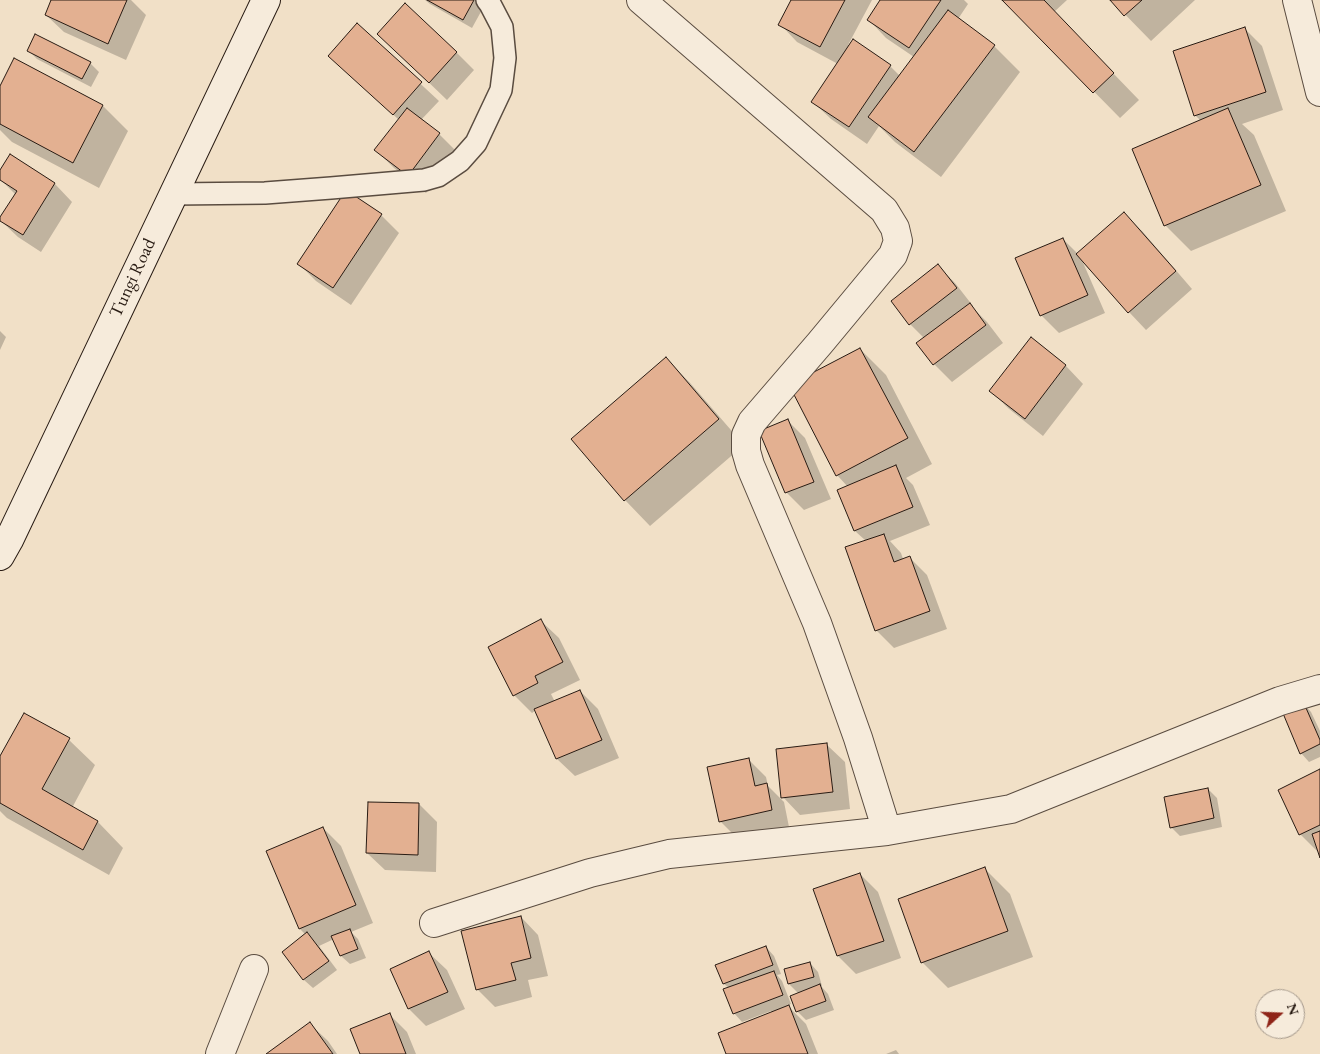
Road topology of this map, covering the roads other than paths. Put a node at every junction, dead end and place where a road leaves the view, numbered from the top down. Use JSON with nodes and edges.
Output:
{"nodes":[{"id":1,"x":266,"y":0,"type":"edge"},
{"id":2,"x":487,"y":0,"type":"edge"},
{"id":3,"x":641,"y":0,"type":"edge"},
{"id":4,"x":1298,"y":0,"type":"edge"},
{"id":5,"x":1320,"y":92,"type":"edge"},
{"id":6,"x":173,"y":194,"type":"junction"},
{"id":7,"x":0,"y":556,"type":"edge"},
{"id":8,"x":1320,"y":689,"type":"edge"},
{"id":9,"x":887,"y":831,"type":"junction"},
{"id":10,"x":434,"y":923,"type":"dead end"},
{"id":11,"x":254,"y":969,"type":"dead end"},
{"id":12,"x":220,"y":1054,"type":"edge"}],
"edges":[{"from":1,"to":6,"type":"street","name":"Tungi Road"},
{"from":2,"to":6,"type":"lane"},
{"from":3,"to":9,"type":"street"},
{"from":4,"to":5,"type":"street"},
{"from":6,"to":7,"type":"street","name":"Tungi Road"},
{"from":8,"to":9,"type":"street"},
{"from":9,"to":10,"type":"street"},
{"from":11,"to":12,"type":"street"}]}
